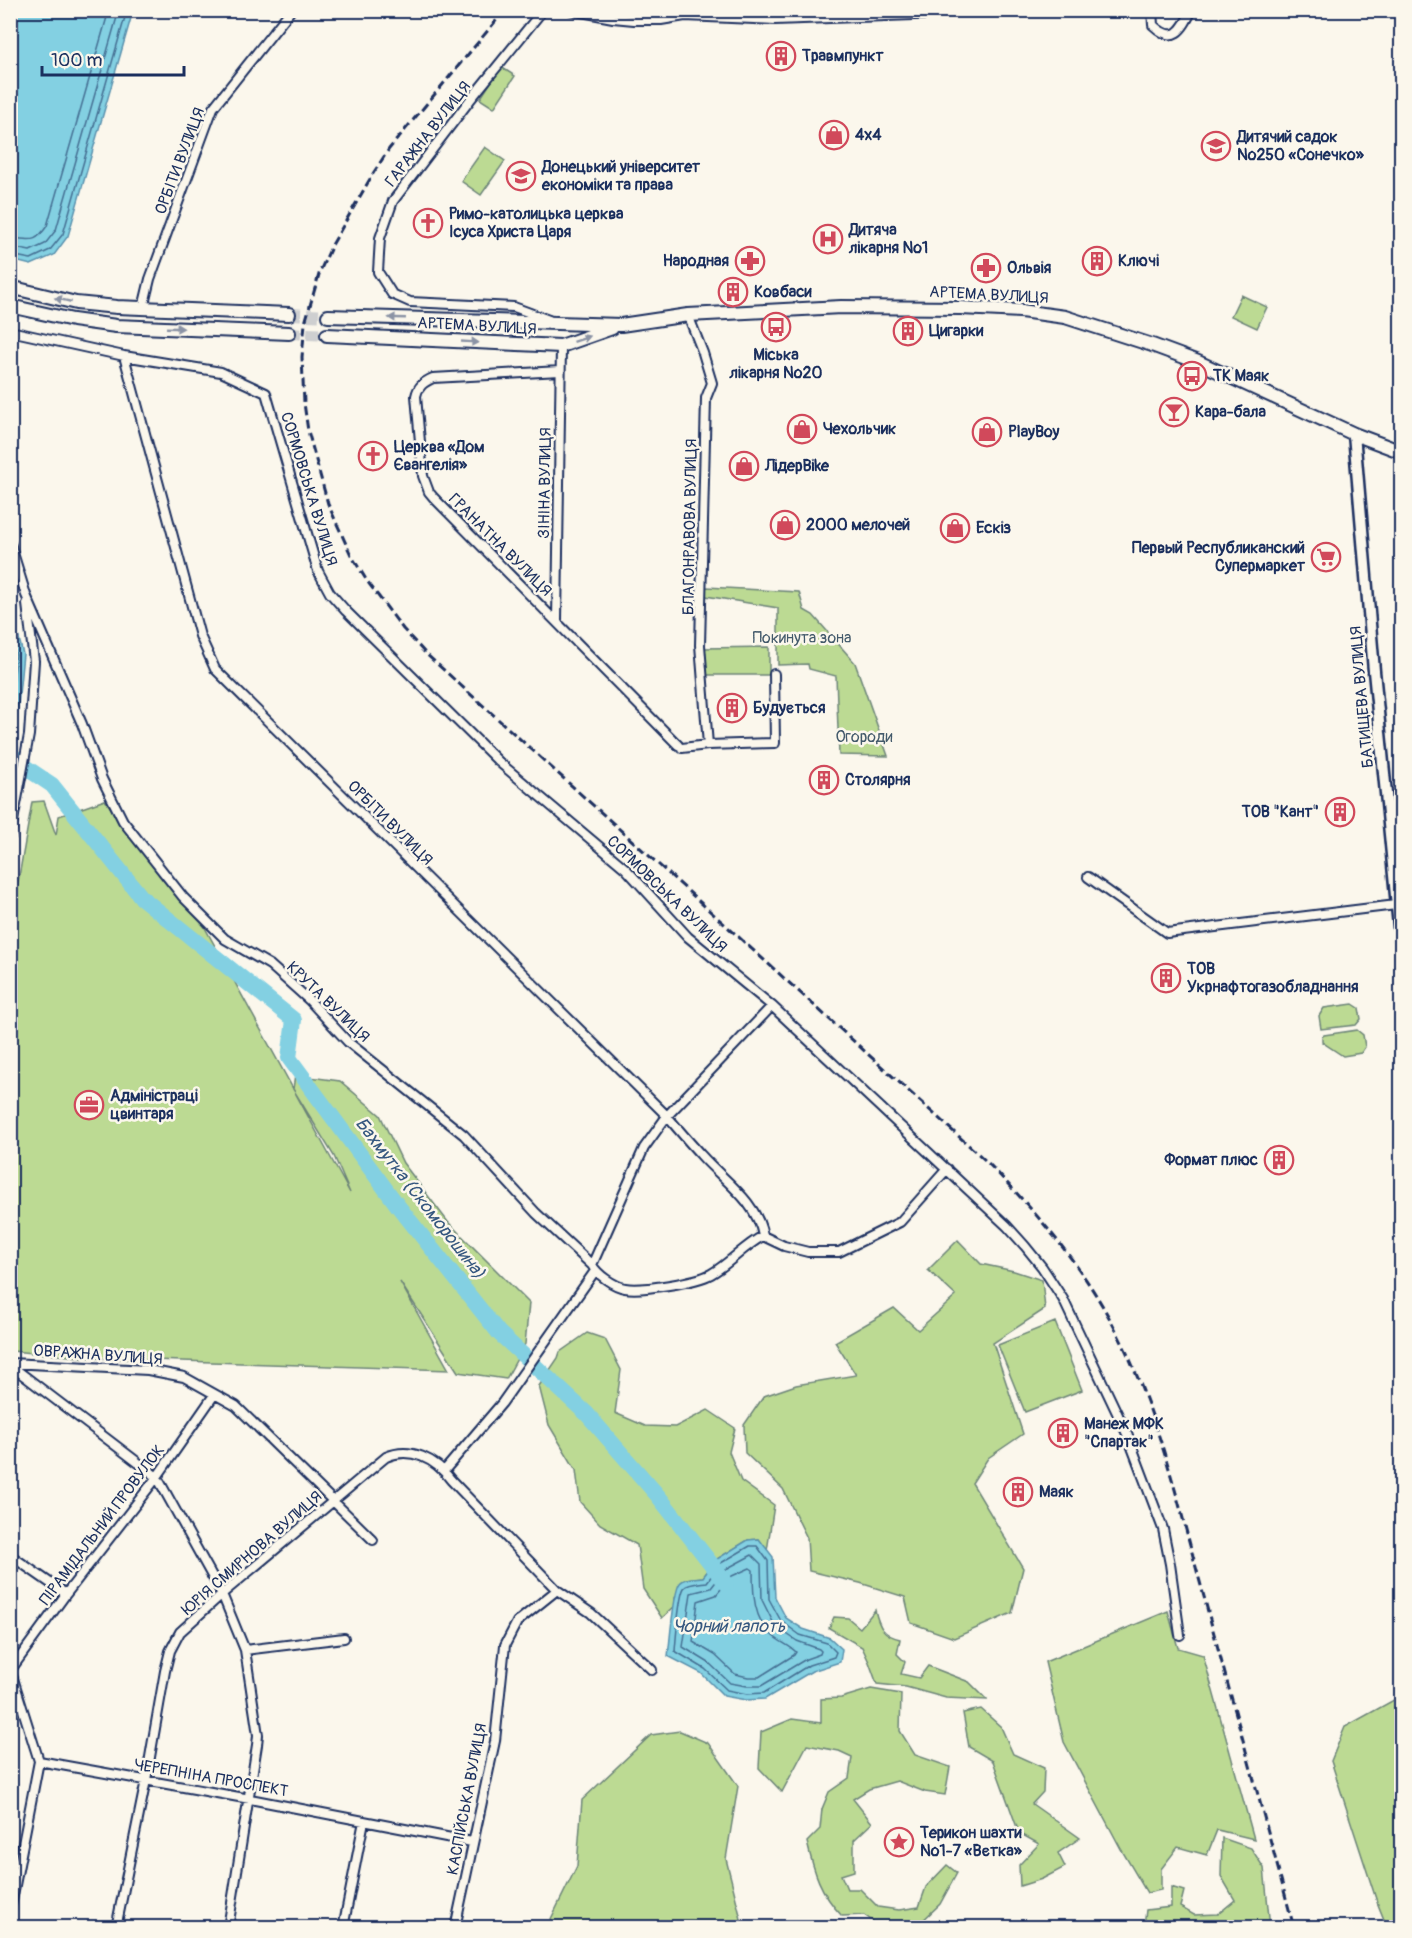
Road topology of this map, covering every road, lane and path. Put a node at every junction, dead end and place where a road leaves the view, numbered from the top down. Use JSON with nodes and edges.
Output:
{"nodes":[{"id":1,"x":291,"y":10,"type":"edge"},
{"id":2,"x":543,"y":10,"type":"edge"},
{"id":3,"x":571,"y":10,"type":"edge"},
{"id":4,"x":951,"y":10,"type":"edge"},
{"id":5,"x":1152,"y":10,"type":"edge"},
{"id":6,"x":1192,"y":10,"type":"edge"},
{"id":7,"x":10,"y":288,"type":"edge"},
{"id":8,"x":10,"y":306,"type":"edge"},
{"id":9,"x":143,"y":308,"type":"junction"},
{"id":10,"x":289,"y":314,"type":"tunnel mouth"},
{"id":11,"x":688,"y":315,"type":"junction"},
{"id":12,"x":328,"y":316,"type":"tunnel mouth"},
{"id":13,"x":561,"y":324,"type":"junction"},
{"id":14,"x":621,"y":325,"type":"junction"},
{"id":15,"x":10,"y":331,"type":"edge"},
{"id":16,"x":289,"y":333,"type":"tunnel mouth"},
{"id":17,"x":327,"y":335,"type":"tunnel mouth"},
{"id":18,"x":541,"y":345,"type":"junction"},
{"id":19,"x":561,"y":346,"type":"junction"},
{"id":20,"x":124,"y":356,"type":"junction"},
{"id":21,"x":560,"y":371,"type":"junction"},
{"id":22,"x":1354,"y":434,"type":"junction"},
{"id":23,"x":1401,"y":452,"type":"edge"},
{"id":24,"x":10,"y":543,"type":"edge"},
{"id":25,"x":26,"y":595,"type":"junction"},
{"id":26,"x":557,"y":621,"type":"junction"},
{"id":27,"x":774,"y":674,"type":"dead end"},
{"id":28,"x":708,"y":744,"type":"junction"},
{"id":29,"x":10,"y":837,"type":"edge"},
{"id":30,"x":1088,"y":877,"type":"dead end"},
{"id":31,"x":1396,"y":905,"type":"junction"},
{"id":32,"x":1401,"y":957,"type":"edge"},
{"id":33,"x":772,"y":1006,"type":"junction"},
{"id":34,"x":667,"y":1116,"type":"junction"},
{"id":35,"x":947,"y":1169,"type":"junction"},
{"id":36,"x":763,"y":1236,"type":"junction"},
{"id":37,"x":593,"y":1268,"type":"junction"},
{"id":38,"x":10,"y":1364,"type":"edge"},
{"id":39,"x":214,"y":1395,"type":"junction"},
{"id":40,"x":444,"y":1471,"type":"junction"},
{"id":41,"x":157,"y":1477,"type":"junction"},
{"id":42,"x":334,"y":1500,"type":"junction"},
{"id":43,"x":373,"y":1539,"type":"dead end"},
{"id":44,"x":10,"y":1555,"type":"edge"},
{"id":45,"x":557,"y":1590,"type":"junction"},
{"id":46,"x":66,"y":1594,"type":"junction"},
{"id":47,"x":222,"y":1594,"type":"junction"},
{"id":48,"x":1180,"y":1635,"type":"dead end"},
{"id":49,"x":344,"y":1638,"type":"dead end"},
{"id":50,"x":245,"y":1650,"type":"junction"},
{"id":51,"x":11,"y":1669,"type":"edge"},
{"id":52,"x":652,"y":1670,"type":"dead end"},
{"id":53,"x":39,"y":1761,"type":"junction"},
{"id":54,"x":146,"y":1780,"type":"junction"},
{"id":55,"x":250,"y":1799,"type":"junction"},
{"id":56,"x":364,"y":1821,"type":"junction"},
{"id":57,"x":472,"y":1842,"type":"junction"},
{"id":58,"x":10,"y":1911,"type":"edge"},
{"id":59,"x":116,"y":1928,"type":"edge"},
{"id":60,"x":228,"y":1928,"type":"edge"},
{"id":61,"x":343,"y":1928,"type":"edge"},
{"id":62,"x":455,"y":1928,"type":"edge"}],
"edges":[{"from":1,"to":9,"type":"street","name":"ОРБІТИ ВУЛИЦЯ"},
{"from":2,"to":13,"type":"street","name":"ГАРАЖНА ВУЛИЦЯ"},
{"from":3,"to":4,"type":"street"},
{"from":5,"to":6,"type":"street"},
{"from":9,"to":7,"type":"main road","one_way":true},
{"from":8,"to":16,"type":"main road","one_way":true},
{"from":9,"to":10,"type":"main road"},
{"from":11,"to":14,"type":"main road","name":"АРТЕМА ВУЛИЦЯ"},
{"from":11,"to":22,"type":"main road","name":"АРТЕМА ВУЛИЦЯ"},
{"from":11,"to":28,"type":"street","name":"БЛАГОНРАВОВА ВУЛИЦЯ"},
{"from":13,"to":12,"type":"main road","name":"АРТЕМА ВУЛИЦЯ","one_way":true},
{"from":13,"to":14,"type":"main road","name":"АРТЕМА ВУЛИЦЯ"},
{"from":13,"to":18,"type":"main road"},
{"from":19,"to":14,"type":"main road","name":"АРТЕМА ВУЛИЦЯ","one_way":true},
{"from":15,"to":20,"type":"street","name":"СОРМОВСЬКА ВУЛИЦЯ"},
{"from":17,"to":18,"type":"main road","name":"АРТЕМА ВУЛИЦЯ","one_way":true},
{"from":18,"to":19,"type":"main road","name":"АРТЕМА ВУЛИЦЯ"},
{"from":19,"to":21,"type":"street","name":"ЗІНІНА ВУЛИЦЯ"},
{"from":20,"to":33,"type":"street","name":"СОРМОВСЬКА ВУЛИЦЯ"},
{"from":20,"to":34,"type":"street","name":"ОРБІТИ ВУЛИЦЯ"},
{"from":21,"to":26,"type":"street","name":"ЗІНІНА ВУЛИЦЯ"},
{"from":21,"to":26,"type":"street","name":"ГРАНАТНА ВУЛИЦЯ"},
{"from":22,"to":23,"type":"main road","name":"АРТЕМА ВУЛИЦЯ"},
{"from":22,"to":31,"type":"street","name":"БАТИЩЕВА ВУЛИЦЯ"},
{"from":24,"to":25,"type":"street","name":"КРУТА ВУЛИЦЯ"},
{"from":25,"to":29,"type":"street"},
{"from":25,"to":37,"type":"street","name":"КРУТА ВУЛИЦЯ"},
{"from":26,"to":28,"type":"street","name":"ГРАНАТНА ВУЛИЦЯ"},
{"from":27,"to":28,"type":"street"},
{"from":30,"to":31,"type":"street"},
{"from":31,"to":32,"type":"street","name":"БАТИЩЕВА ВУЛИЦЯ"},
{"from":33,"to":34,"type":"street"},
{"from":33,"to":35,"type":"street","name":"СОРМОВСЬКА ВУЛИЦЯ"},
{"from":34,"to":36,"type":"street","name":"ОРБІТИ ВУЛИЦЯ"},
{"from":34,"to":37,"type":"street"},
{"from":35,"to":36,"type":"street"},
{"from":35,"to":48,"type":"street","name":"СОРМОВСЬКА ВУЛИЦЯ"},
{"from":36,"to":37,"type":"street","name":"КРУТА ВУЛИЦЯ"},
{"from":37,"to":40,"type":"street"},
{"from":38,"to":39,"type":"street","name":"ОВРАЖНА ВУЛИЦЯ"},
{"from":38,"to":41,"type":"street"},
{"from":39,"to":41,"type":"street","name":"ПІРАМІДАЛЬНИЙ ПРОВУЛОК"},
{"from":39,"to":42,"type":"street","name":"ОВРАЖНА ВУЛИЦЯ"},
{"from":40,"to":42,"type":"street","name":"ЮРІЯ СМИРНОВА ВУЛИЦЯ"},
{"from":40,"to":45,"type":"street"},
{"from":41,"to":46,"type":"street","name":"ПІРАМІДАЛЬНИЙ ПРОВУЛОК"},
{"from":41,"to":47,"type":"street"},
{"from":42,"to":43,"type":"street","name":"ОВРАЖНА ВУЛИЦЯ"},
{"from":42,"to":47,"type":"street","name":"ЮРІЯ СМИРНОВА ВУЛИЦЯ"},
{"from":44,"to":46,"type":"street"},
{"from":45,"to":52,"type":"street"},
{"from":45,"to":57,"type":"street","name":"КАСПІЙСЬКА ВУЛИЦЯ"},
{"from":46,"to":51,"type":"street","name":"ПІРАМІДАЛЬНИЙ ПРОВУЛОК"},
{"from":47,"to":50,"type":"street"},
{"from":47,"to":54,"type":"street","name":"ЮРІЯ СМИРНОВА ВУЛИЦЯ"},
{"from":49,"to":50,"type":"street"},
{"from":50,"to":55,"type":"street"},
{"from":51,"to":53,"type":"street"},
{"from":53,"to":54,"type":"street","name":"ЧЕРЕПНІНА ПРОСПЕКТ"},
{"from":53,"to":58,"type":"street"},
{"from":54,"to":55,"type":"street","name":"ЧЕРЕПНІНА ПРОСПЕКТ"},
{"from":54,"to":59,"type":"street","name":"ЮРІЯ СМИРНОВА ВУЛИЦЯ"},
{"from":55,"to":56,"type":"street","name":"ЧЕРЕПНІНА ПРОСПЕКТ"},
{"from":55,"to":60,"type":"street"},
{"from":56,"to":57,"type":"street","name":"ЧЕРЕПНІНА ПРОСПЕКТ"},
{"from":56,"to":61,"type":"street"},
{"from":57,"to":62,"type":"street","name":"КАСПІЙСЬКА ВУЛИЦЯ"}]}
